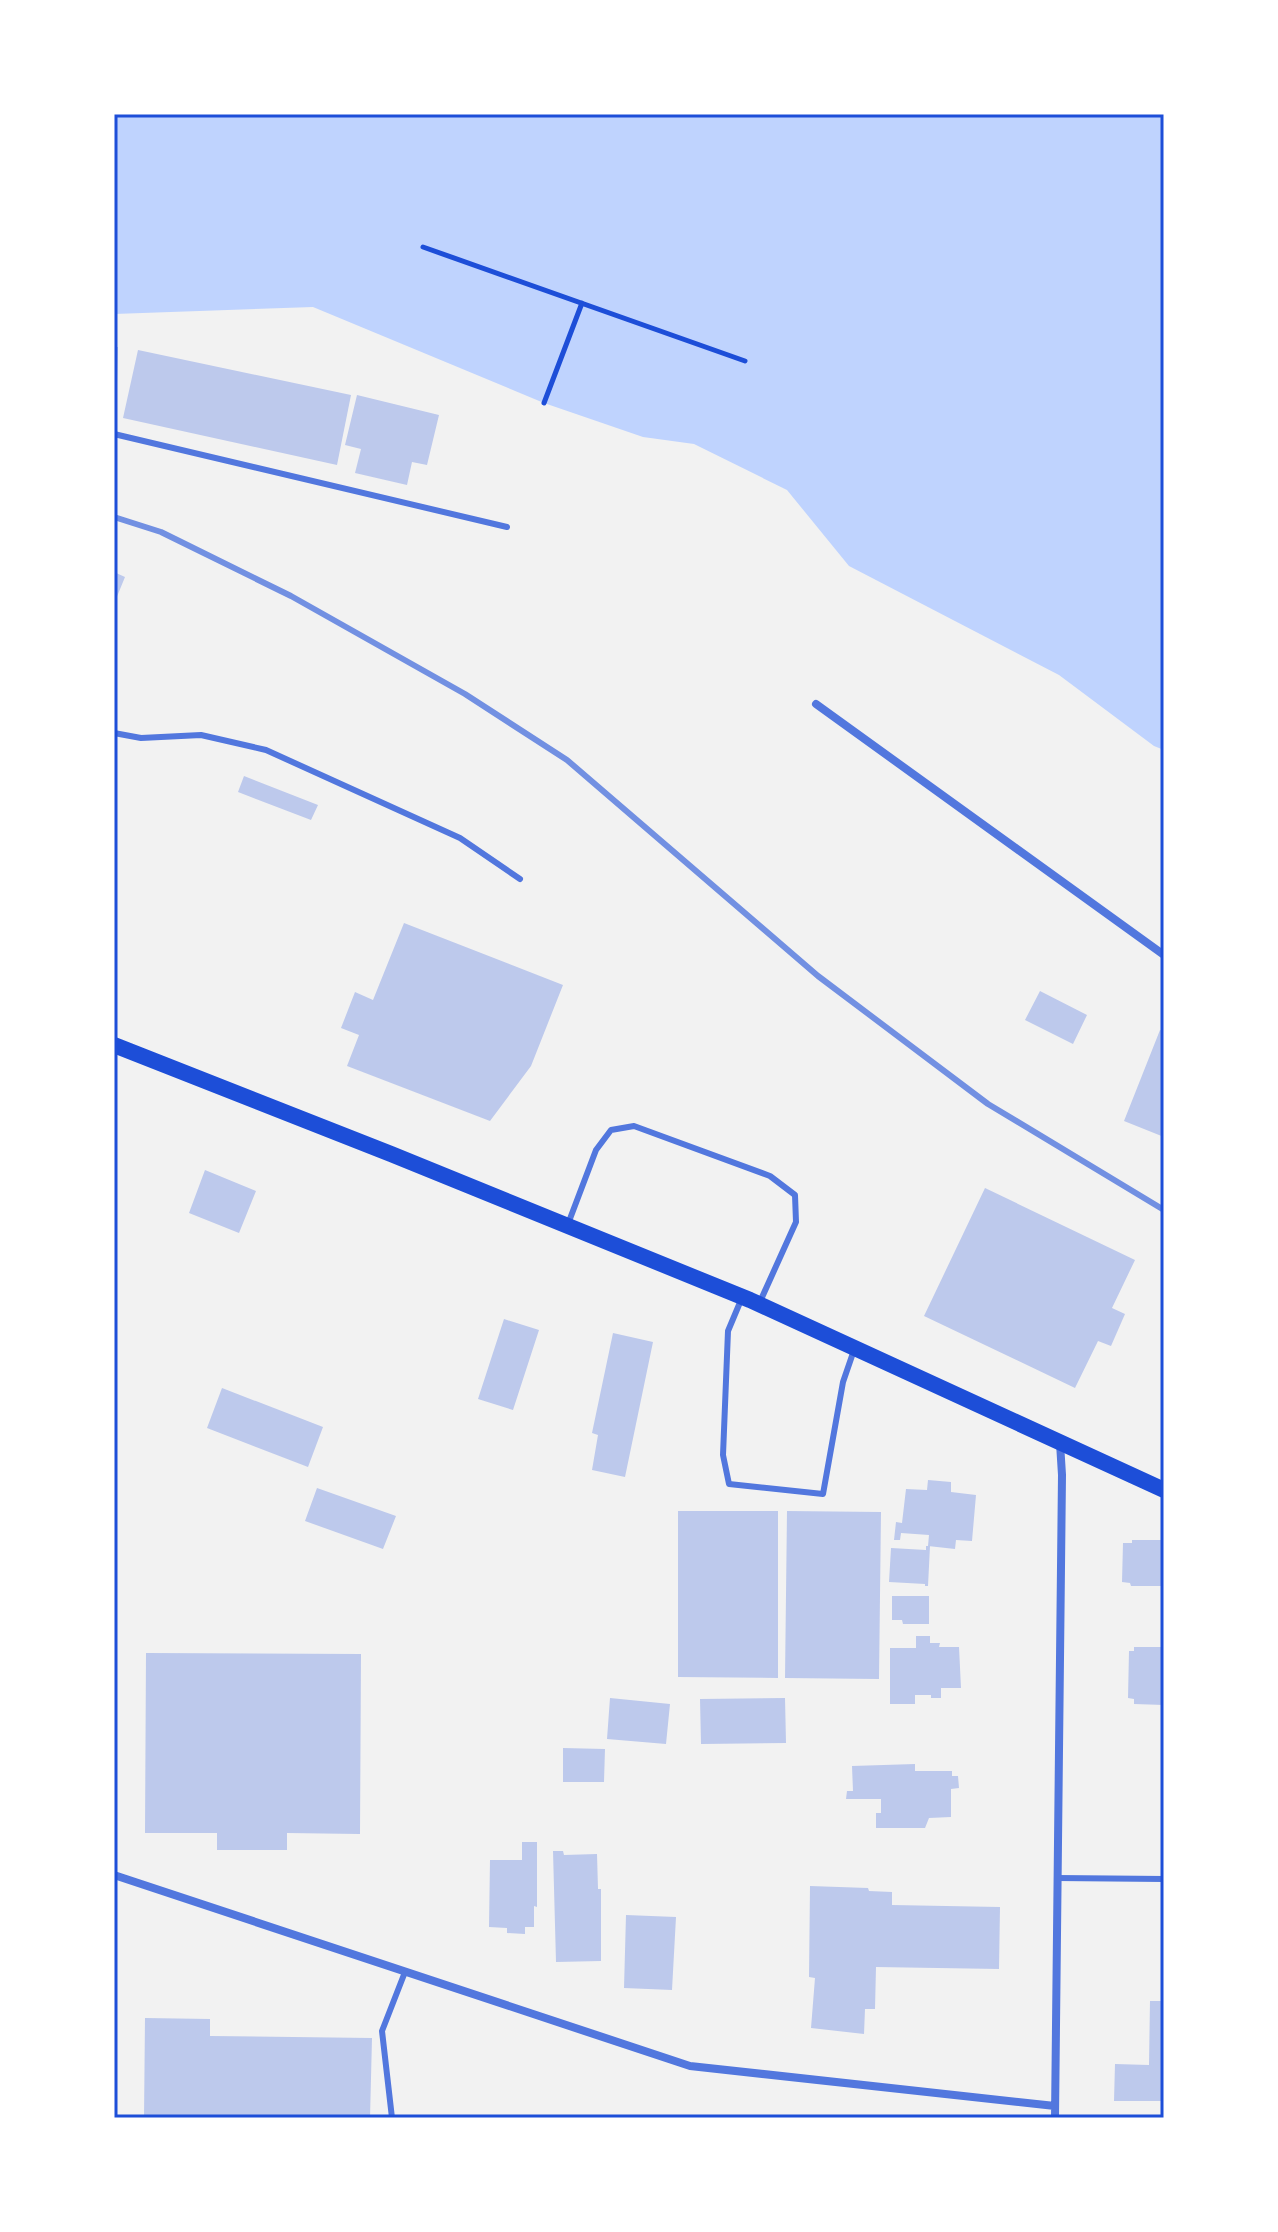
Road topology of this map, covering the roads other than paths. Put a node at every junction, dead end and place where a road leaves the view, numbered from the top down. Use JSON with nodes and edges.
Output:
{"nodes":[{"id":1,"x":114,"y":434,"type":"edge"},
{"id":2,"x":507,"y":527,"type":"dead end"},
{"id":3,"x":816,"y":704,"type":"dead end"},
{"id":4,"x":114,"y":733,"type":"edge"},
{"id":5,"x":520,"y":879,"type":"dead end"},
{"id":6,"x":1164,"y":955,"type":"edge"},
{"id":7,"x":114,"y":1045,"type":"edge"},
{"id":8,"x":568,"y":1226,"type":"junction"},
{"id":9,"x":743,"y":1297,"type":"junction"},
{"id":10,"x":759,"y":1304,"type":"junction"},
{"id":11,"x":854,"y":1348,"type":"junction"},
{"id":12,"x":1060,"y":1443,"type":"junction"},
{"id":13,"x":1164,"y":1490,"type":"edge"},
{"id":14,"x":114,"y":1875,"type":"edge"},
{"id":15,"x":1057,"y":1878,"type":"junction"},
{"id":16,"x":1164,"y":1879,"type":"edge"},
{"id":17,"x":405,"y":1972,"type":"junction"},
{"id":18,"x":1055,"y":2106,"type":"junction"},
{"id":19,"x":392,"y":2118,"type":"edge"},
{"id":20,"x":1055,"y":2118,"type":"edge"}],
"edges":[{"from":1,"to":2,"type":"lane"},
{"from":3,"to":6,"type":"street"},
{"from":4,"to":5,"type":"lane"},
{"from":7,"to":8,"type":"main road"},
{"from":8,"to":9,"type":"main road"},
{"from":8,"to":10,"type":"lane"},
{"from":9,"to":10,"type":"main road"},
{"from":9,"to":11,"type":"lane"},
{"from":10,"to":11,"type":"main road"},
{"from":11,"to":12,"type":"main road"},
{"from":12,"to":13,"type":"main road"},
{"from":12,"to":15,"type":"street"},
{"from":14,"to":17,"type":"street"},
{"from":15,"to":16,"type":"lane"},
{"from":15,"to":18,"type":"street"},
{"from":17,"to":18,"type":"street"},
{"from":17,"to":19,"type":"lane"},
{"from":18,"to":20,"type":"street"}]}
